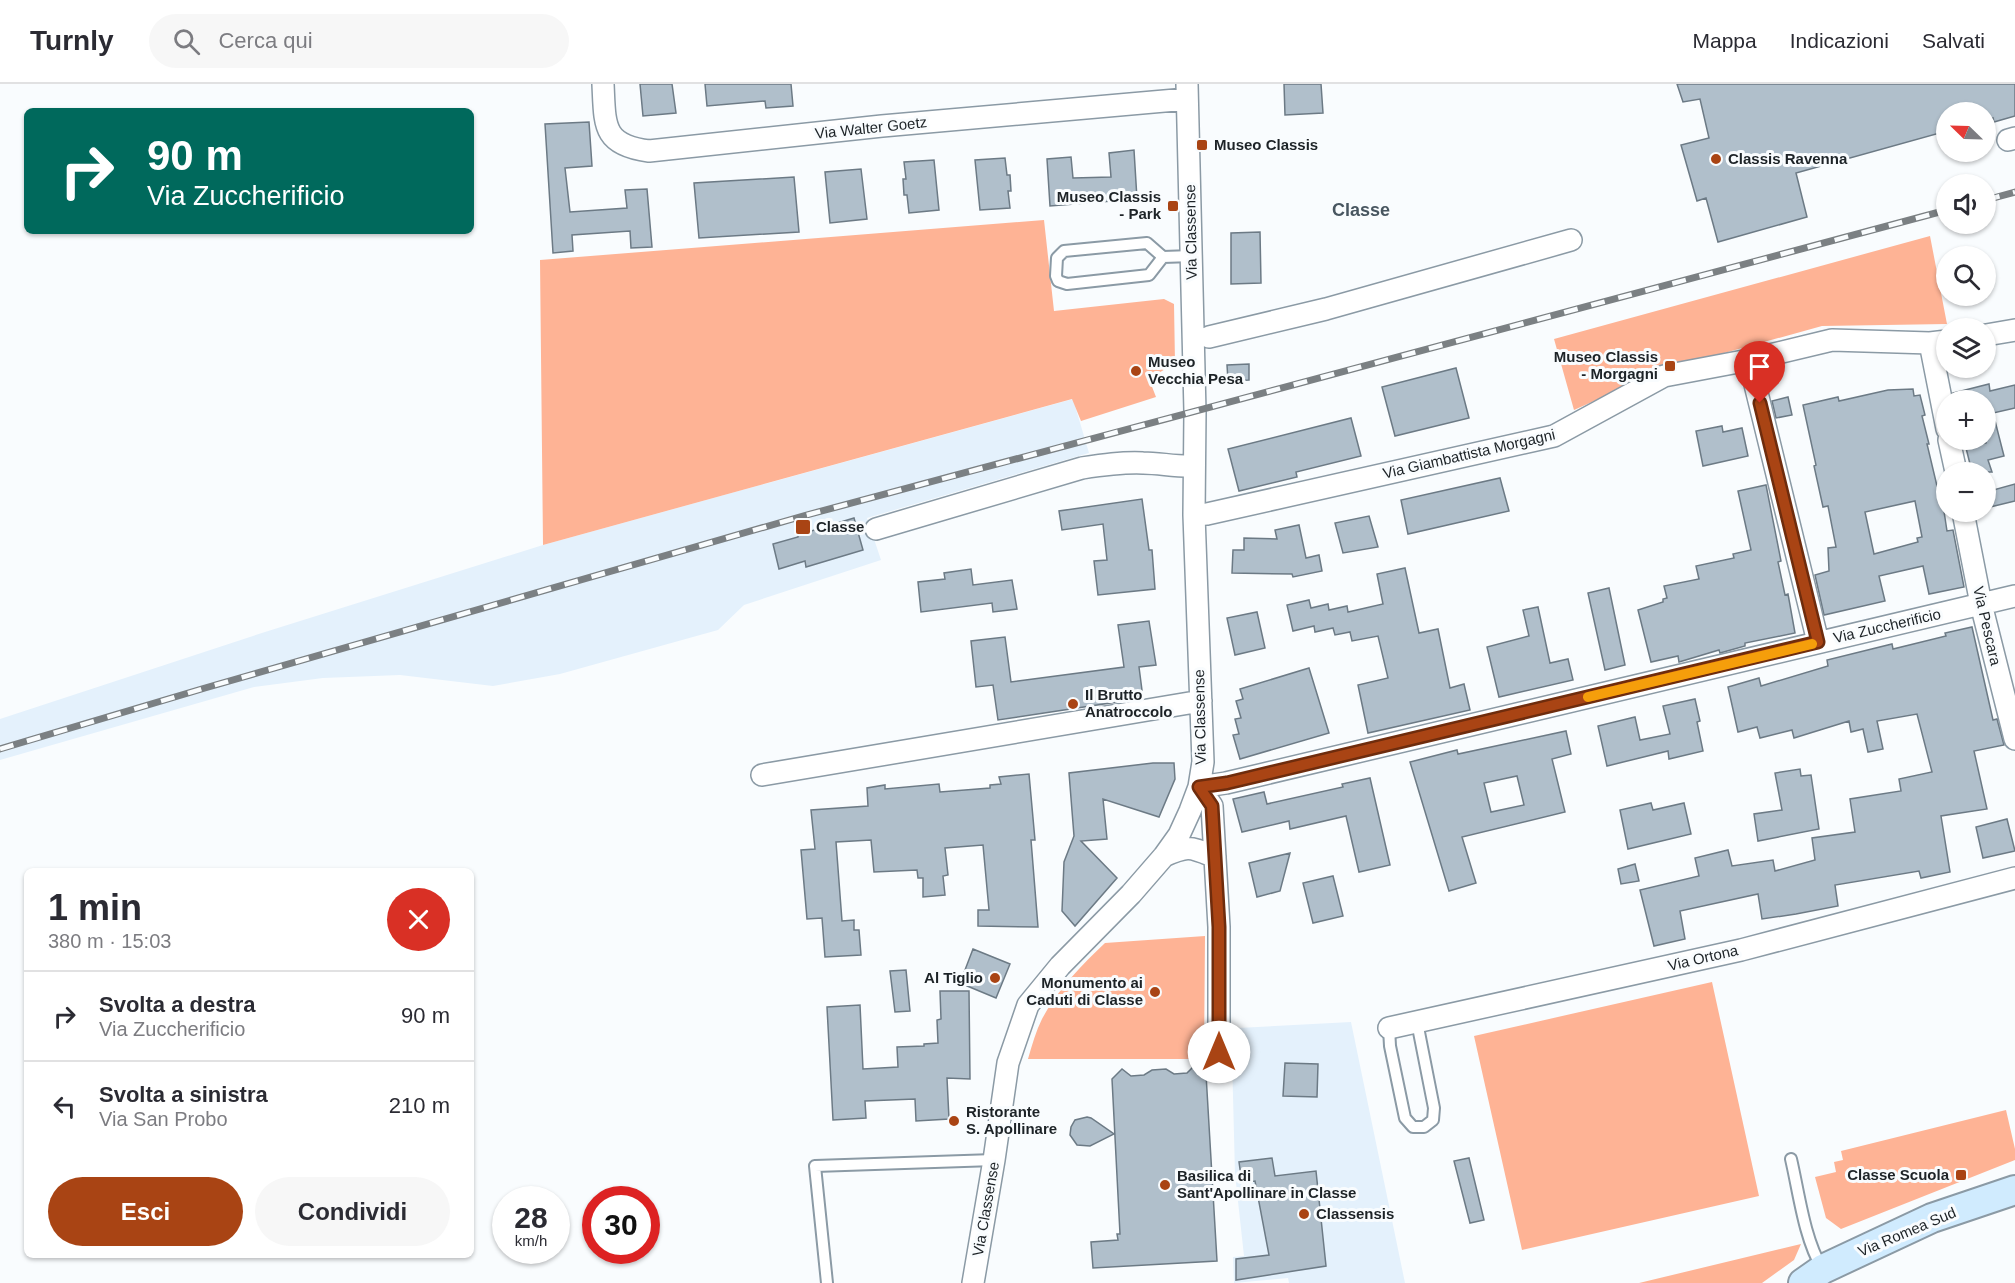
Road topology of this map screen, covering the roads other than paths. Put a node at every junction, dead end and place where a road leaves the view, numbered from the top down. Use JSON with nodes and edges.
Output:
{"nodes":[{"id":1,"x":603,"y":84,"type":"edge"},
{"id":2,"x":1187,"y":92,"type":"edge"},
{"id":3,"x":1571,"y":240,"type":"dead end"},
{"id":4,"x":1192,"y":256,"type":"junction"},
{"id":5,"x":1163,"y":257,"type":"junction"},
{"id":6,"x":2015,"y":330,"type":"edge"},
{"id":7,"x":1996,"y":333,"type":"edge"},
{"id":8,"x":1209,"y":337,"type":"dead end"},
{"id":9,"x":1936,"y":342,"type":"edge"},
{"id":10,"x":1749,"y":360,"type":"junction"},
{"id":11,"x":1194,"y":466,"type":"junction"},
{"id":12,"x":1194,"y":515,"type":"junction"},
{"id":13,"x":1965,"y":522,"type":"edge"},
{"id":14,"x":876,"y":529,"type":"dead end"},
{"id":15,"x":2015,"y":596,"type":"edge"},
{"id":16,"x":1981,"y":604,"type":"junction"},
{"id":17,"x":1818,"y":642,"type":"junction"},
{"id":18,"x":1201,"y":702,"type":"junction"},
{"id":19,"x":2015,"y":739,"type":"edge"},
{"id":20,"x":762,"y":775,"type":"dead end"},
{"id":21,"x":1199,"y":787,"type":"junction"},
{"id":22,"x":1164,"y":856,"type":"junction"},
{"id":23,"x":1215,"y":857,"type":"junction"},
{"id":24,"x":2015,"y":878,"type":"edge"},
{"id":25,"x":1417,"y":1022,"type":"junction"},
{"id":26,"x":1389,"y":1029,"type":"joint"},
{"id":27,"x":1219,"y":1052,"type":"dead end"},
{"id":28,"x":1791,"y":1159,"type":"dead end"},
{"id":29,"x":994,"y":1160,"type":"junction"},
{"id":30,"x":2015,"y":1190,"type":"edge"},
{"id":31,"x":1813,"y":1276,"type":"edge"},
{"id":32,"x":827,"y":1283,"type":"edge"},
{"id":33,"x":973,"y":1283,"type":"edge"}],
"edges":[{"from":1,"to":2,"type":"street","name":"Via Walter Goetz"},
{"from":2,"to":4,"type":"street","name":"Via Classense"},
{"from":3,"to":8,"type":"street"},
{"from":4,"to":5,"type":"lane"},
{"from":4,"to":11,"type":"street","name":"Via Classense"},
{"from":5,"to":5,"type":"lane"},
{"from":6,"to":7,"type":"street"},
{"from":9,"to":10,"type":"street","name":"Via Giambattista Morgagni"},
{"from":10,"to":12,"type":"street","name":"Via Giambattista Morgagni"},
{"from":10,"to":17,"type":"street"},
{"from":11,"to":12,"type":"street","name":"Via Classense"},
{"from":11,"to":14,"type":"street"},
{"from":12,"to":18,"type":"street","name":"Via Classense"},
{"from":13,"to":16,"type":"street","name":"Via Pescara"},
{"from":15,"to":16,"type":"street","name":"Via Zuccherificio"},
{"from":16,"to":17,"type":"street","name":"Via Zuccherificio"},
{"from":16,"to":19,"type":"street","name":"Via Pescara"},
{"from":17,"to":21,"type":"street","name":"Via Zuccherificio"},
{"from":18,"to":20,"type":"street"},
{"from":18,"to":21,"type":"street","name":"Via Classense"},
{"from":21,"to":22,"type":"street","name":"Via Classense"},
{"from":21,"to":23,"type":"street"},
{"from":22,"to":23,"type":"street"},
{"from":22,"to":29,"type":"street","name":"Via Classense"},
{"from":23,"to":27,"type":"street"},
{"from":24,"to":25,"type":"street","name":"Via Ortona"},
{"from":25,"to":26,"type":"street","name":"Via Ortona"},
{"from":25,"to":26,"type":"lane"},
{"from":28,"to":31,"type":"lane"},
{"from":29,"to":32,"type":"lane"},
{"from":29,"to":33,"type":"street","name":"Via Classense"},
{"from":30,"to":31,"type":"main road","name":"Via Romea Sud"}]}
